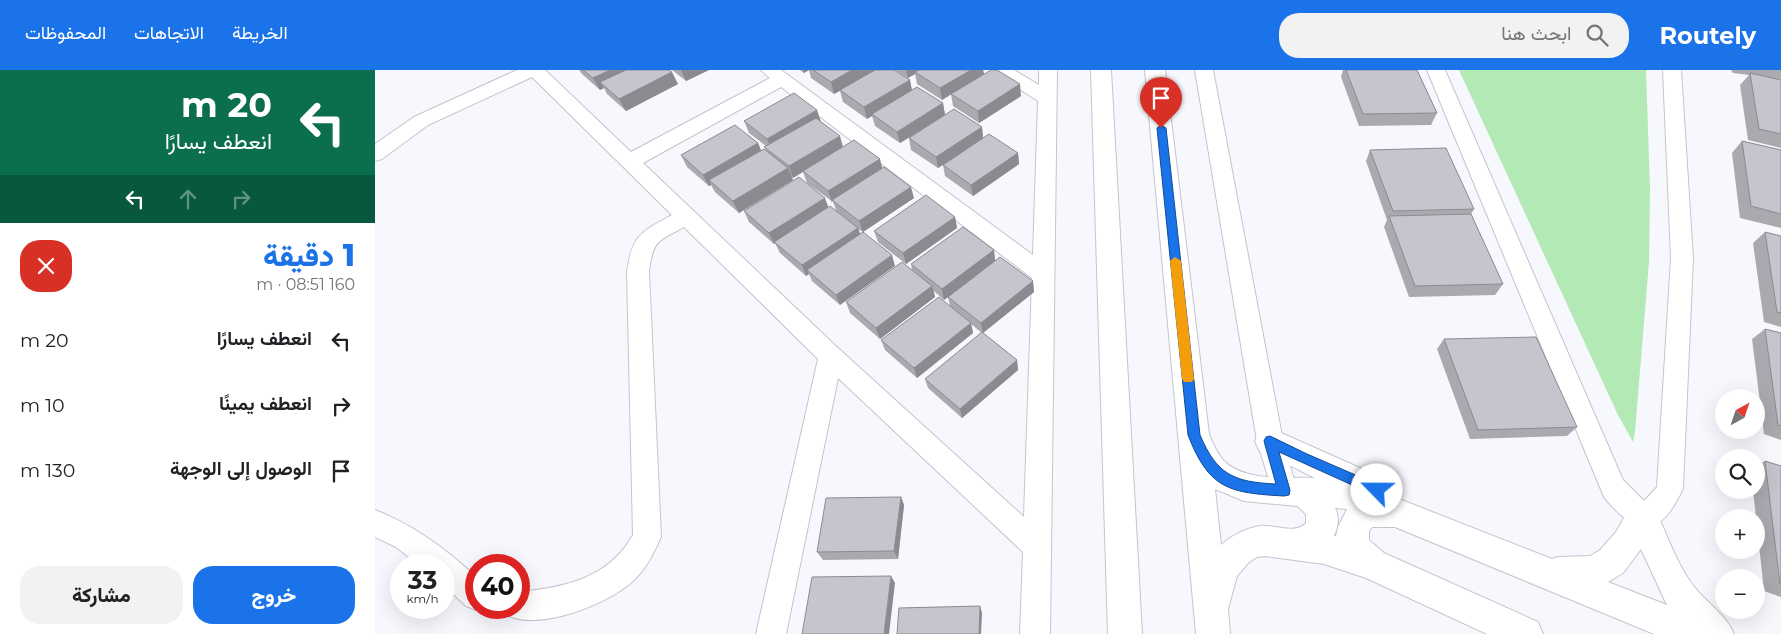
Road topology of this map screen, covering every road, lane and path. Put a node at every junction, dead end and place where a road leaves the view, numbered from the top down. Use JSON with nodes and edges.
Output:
{"nodes":[{"id":1,"x":533,"y":70,"type":"edge"},
{"id":2,"x":1002,"y":70,"type":"edge"},
{"id":3,"x":1048,"y":70,"type":"edge"},
{"id":4,"x":1101,"y":70,"type":"edge"},
{"id":5,"x":1155,"y":70,"type":"edge"},
{"id":6,"x":1205,"y":70,"type":"edge"},
{"id":7,"x":1435,"y":70,"type":"edge"},
{"id":8,"x":1672,"y":70,"type":"edge"},
{"id":9,"x":776,"y":74,"type":"edge"},
{"id":10,"x":1048,"y":99,"type":"junction"},
{"id":11,"x":375,"y":154,"type":"edge"},
{"id":12,"x":630,"y":162,"type":"junction"},
{"id":13,"x":686,"y":216,"type":"junction"},
{"id":14,"x":1043,"y":274,"type":"junction"},
{"id":15,"x":831,"y":356,"type":"junction"},
{"id":16,"x":1194,"y":435,"type":"junction"},
{"id":17,"x":1270,"y":441,"type":"junction"},
{"id":18,"x":1292,"y":491,"type":"junction"},
{"id":19,"x":1398,"y":513,"type":"junction"},
{"id":20,"x":1642,"y":515,"type":"junction"},
{"id":21,"x":375,"y":523,"type":"edge"},
{"id":22,"x":1295,"y":544,"type":"junction"},
{"id":23,"x":1037,"y":547,"type":"junction"},
{"id":24,"x":1488,"y":549,"type":"junction"},
{"id":25,"x":427,"y":554,"type":"edge"},
{"id":26,"x":1372,"y":564,"type":"junction"},
{"id":27,"x":1546,"y":572,"type":"junction"},
{"id":28,"x":455,"y":577,"type":"edge"},
{"id":29,"x":465,"y":586,"type":"edge"},
{"id":30,"x":530,"y":605,"type":"edge"},
{"id":31,"x":1212,"y":624,"type":"edge"},
{"id":32,"x":771,"y":634,"type":"edge"},
{"id":33,"x":1035,"y":634,"type":"edge"},
{"id":34,"x":1125,"y":634,"type":"edge"},
{"id":35,"x":1526,"y":634,"type":"edge"},
{"id":36,"x":1696,"y":634,"type":"edge"},
{"id":37,"x":1717,"y":634,"type":"edge"}],
"edges":[{"from":1,"to":11,"type":"street"},
{"from":1,"to":12,"type":"street"},
{"from":2,"to":10,"type":"street"},
{"from":3,"to":10,"type":"street"},
{"from":4,"to":34,"type":"street"},
{"from":5,"to":16,"type":"street"},
{"from":6,"to":17,"type":"street"},
{"from":7,"to":20,"type":"street"},
{"from":8,"to":20,"type":"street"},
{"from":9,"to":12,"type":"street"},
{"from":9,"to":14,"type":"street"},
{"from":10,"to":14,"type":"street"},
{"from":12,"to":13,"type":"street"},
{"from":13,"to":15,"type":"street"},
{"from":13,"to":30,"type":"street"},
{"from":14,"to":23,"type":"street"},
{"from":15,"to":23,"type":"street"},
{"from":15,"to":32,"type":"street"},
{"from":16,"to":18,"type":"street"},
{"from":16,"to":31,"type":"street"},
{"from":17,"to":18,"type":"street"},
{"from":17,"to":24,"type":"street"},
{"from":18,"to":19,"type":"street"},
{"from":18,"to":22,"type":"street"},
{"from":19,"to":24,"type":"street"},
{"from":19,"to":26,"type":"street"},
{"from":20,"to":27,"type":"street"},
{"from":20,"to":37,"type":"street"},
{"from":21,"to":25,"type":"street"},
{"from":22,"to":26,"type":"street"},
{"from":22,"to":31,"type":"street"},
{"from":23,"to":33,"type":"street"},
{"from":24,"to":27,"type":"street"},
{"from":26,"to":35,"type":"street"},
{"from":27,"to":36,"type":"street"},
{"from":28,"to":29,"type":"street"}]}
